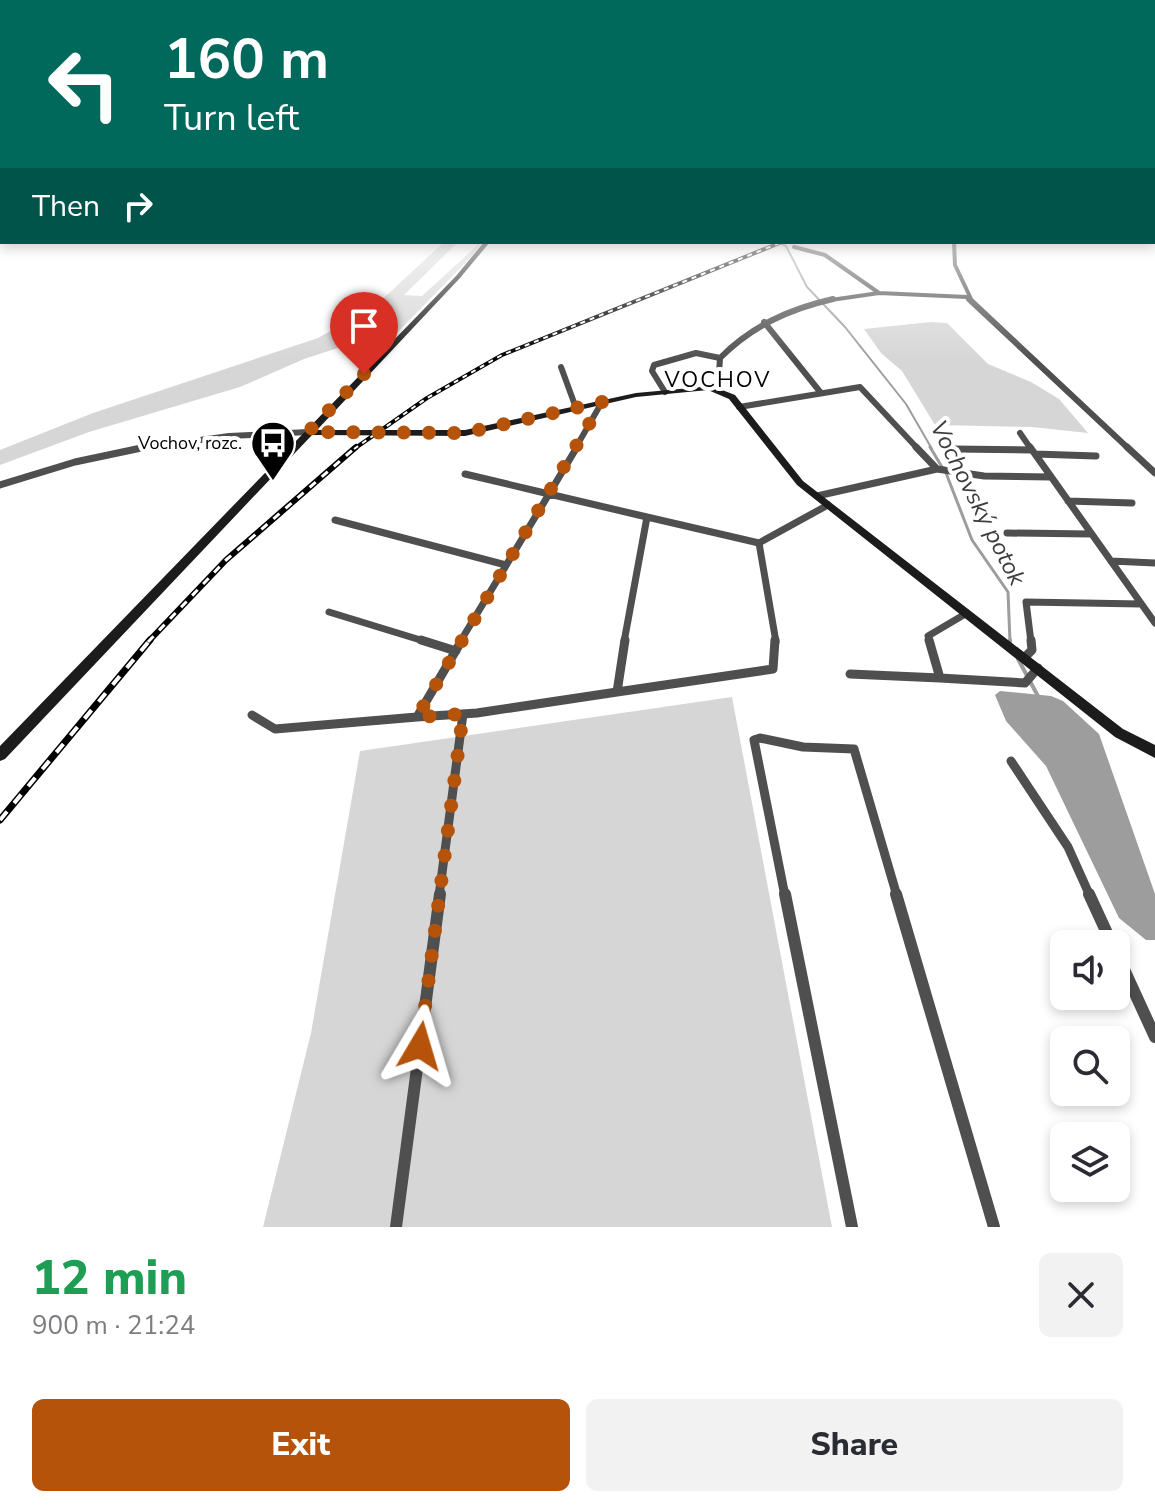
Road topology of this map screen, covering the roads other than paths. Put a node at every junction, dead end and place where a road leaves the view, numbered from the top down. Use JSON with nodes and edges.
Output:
{"nodes":[{"id":1,"x":484,"y":245,"type":"edge"},
{"id":2,"x":954,"y":245,"type":"edge"},
{"id":3,"x":794,"y":247,"type":"dead end"},
{"id":4,"x":879,"y":293,"type":"junction"},
{"id":5,"x":967,"y":297,"type":"junction"},
{"id":6,"x":764,"y":322,"type":"junction"},
{"id":7,"x":720,"y":358,"type":"junction"},
{"id":8,"x":561,"y":367,"type":"dead end"},
{"id":9,"x":718,"y":389,"type":"junction"},
{"id":10,"x":665,"y":392,"type":"junction"},
{"id":11,"x":821,"y":393,"type":"junction"},
{"id":12,"x":602,"y":402,"type":"junction"},
{"id":13,"x":739,"y":407,"type":"junction"},
{"id":14,"x":576,"y":408,"type":"junction"},
{"id":15,"x":308,"y":432,"type":"junction"},
{"id":16,"x":1020,"y":433,"type":"dead end"},
{"id":17,"x":953,"y":449,"type":"dead end"},
{"id":18,"x":1033,"y":452,"type":"junction"},
{"id":19,"x":1096,"y":456,"type":"dead end"},
{"id":20,"x":937,"y":469,"type":"junction"},
{"id":21,"x":1155,"y":473,"type":"edge"},
{"id":22,"x":465,"y":474,"type":"dead end"},
{"id":23,"x":1051,"y":477,"type":"junction"},
{"id":24,"x":0,"y":485,"type":"edge"},
{"id":25,"x":547,"y":496,"type":"junction"},
{"id":26,"x":817,"y":496,"type":"junction"},
{"id":27,"x":1068,"y":501,"type":"junction"},
{"id":28,"x":1132,"y":503,"type":"dead end"},
{"id":29,"x":828,"y":505,"type":"junction"},
{"id":30,"x":647,"y":517,"type":"junction"},
{"id":31,"x":335,"y":520,"type":"dead end"},
{"id":32,"x":1007,"y":533,"type":"dead end"},
{"id":33,"x":1091,"y":534,"type":"junction"},
{"id":34,"x":759,"y":543,"type":"junction"},
{"id":35,"x":1111,"y":561,"type":"junction"},
{"id":36,"x":1155,"y":563,"type":"edge"},
{"id":37,"x":506,"y":565,"type":"junction"},
{"id":38,"x":1141,"y":604,"type":"junction"},
{"id":39,"x":329,"y":612,"type":"dead end"},
{"id":40,"x":967,"y":613,"type":"junction"},
{"id":41,"x":1155,"y":623,"type":"edge"},
{"id":42,"x":456,"y":651,"type":"junction"},
{"id":43,"x":1025,"y":657,"type":"junction"},
{"id":44,"x":1038,"y":668,"type":"junction"},
{"id":45,"x":850,"y":674,"type":"dead end"},
{"id":46,"x":940,"y":678,"type":"junction"},
{"id":47,"x":617,"y":692,"type":"junction"},
{"id":48,"x":463,"y":714,"type":"junction"},
{"id":49,"x":252,"y":715,"type":"dead end"},
{"id":50,"x":417,"y":717,"type":"junction"},
{"id":51,"x":1155,"y":752,"type":"edge"},
{"id":52,"x":0,"y":755,"type":"edge"},
{"id":53,"x":1011,"y":761,"type":"dead end"},
{"id":54,"x":1106,"y":930,"type":"edge"},
{"id":55,"x":1130,"y":983,"type":"edge"},
{"id":56,"x":1155,"y":1037,"type":"edge"},
{"id":57,"x":396,"y":1227,"type":"edge"},
{"id":58,"x":852,"y":1227,"type":"edge"},
{"id":59,"x":994,"y":1227,"type":"edge"}],
"edges":[{"from":1,"to":15,"type":"street"},
{"from":2,"to":5,"type":"street"},
{"from":3,"to":4,"type":"street"},
{"from":4,"to":5,"type":"street"},
{"from":4,"to":6,"type":"street"},
{"from":5,"to":21,"type":"street"},
{"from":6,"to":7,"type":"street"},
{"from":6,"to":11,"type":"street"},
{"from":7,"to":9,"type":"street"},
{"from":7,"to":10,"type":"street"},
{"from":8,"to":14,"type":"street"},
{"from":9,"to":10,"type":"street"},
{"from":9,"to":13,"type":"street"},
{"from":10,"to":12,"type":"street"},
{"from":11,"to":13,"type":"street"},
{"from":11,"to":20,"type":"street"},
{"from":12,"to":14,"type":"street"},
{"from":12,"to":25,"type":"street"},
{"from":13,"to":26,"type":"street"},
{"from":14,"to":15,"type":"street"},
{"from":15,"to":24,"type":"street"},
{"from":15,"to":52,"type":"street"},
{"from":16,"to":18,"type":"street"},
{"from":17,"to":18,"type":"street"},
{"from":18,"to":19,"type":"street"},
{"from":18,"to":23,"type":"street"},
{"from":20,"to":23,"type":"street"},
{"from":20,"to":26,"type":"street"},
{"from":22,"to":25,"type":"street"},
{"from":23,"to":27,"type":"street"},
{"from":25,"to":30,"type":"street"},
{"from":25,"to":37,"type":"street"},
{"from":26,"to":29,"type":"street"},
{"from":27,"to":28,"type":"street"},
{"from":27,"to":33,"type":"street"},
{"from":29,"to":34,"type":"street"},
{"from":29,"to":40,"type":"street"},
{"from":30,"to":34,"type":"street"},
{"from":30,"to":47,"type":"street"},
{"from":31,"to":37,"type":"street"},
{"from":32,"to":33,"type":"street"},
{"from":33,"to":35,"type":"street"},
{"from":34,"to":47,"type":"street"},
{"from":35,"to":36,"type":"street"},
{"from":35,"to":38,"type":"street"},
{"from":37,"to":42,"type":"street"},
{"from":38,"to":41,"type":"street"},
{"from":38,"to":43,"type":"street"},
{"from":39,"to":42,"type":"street"},
{"from":40,"to":43,"type":"street"},
{"from":40,"to":46,"type":"street"},
{"from":42,"to":50,"type":"street"},
{"from":43,"to":44,"type":"street"},
{"from":44,"to":46,"type":"street"},
{"from":44,"to":51,"type":"street"},
{"from":45,"to":46,"type":"street"},
{"from":47,"to":48,"type":"street"},
{"from":48,"to":50,"type":"street"},
{"from":48,"to":57,"type":"street"},
{"from":49,"to":50,"type":"street"},
{"from":53,"to":54,"type":"street"},
{"from":55,"to":56,"type":"street"},
{"from":58,"to":59,"type":"street"}]}
